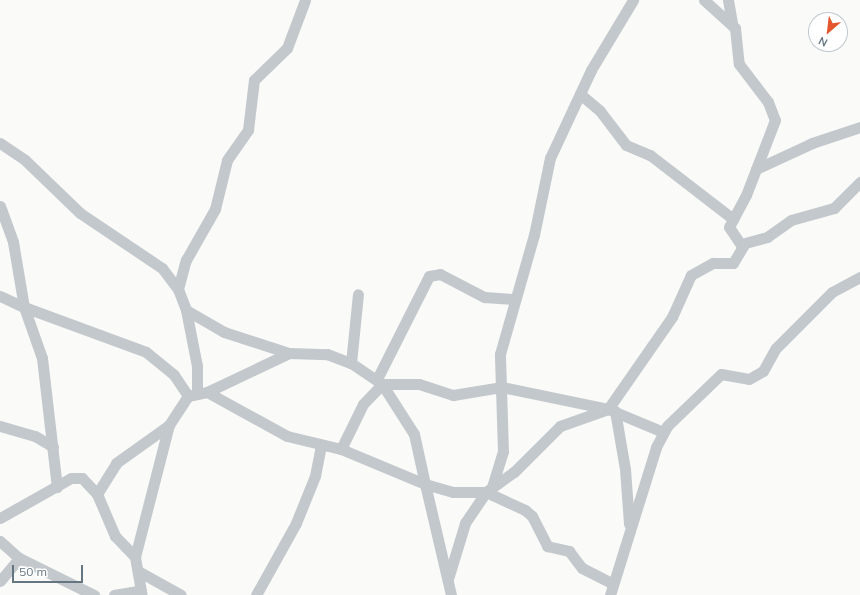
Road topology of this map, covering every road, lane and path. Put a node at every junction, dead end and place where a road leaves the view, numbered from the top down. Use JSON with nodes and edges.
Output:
{"nodes":[{"id":1,"x":304,"y":0,"type":"edge"},
{"id":2,"x":633,"y":0,"type":"edge"},
{"id":3,"x":704,"y":0,"type":"edge"},
{"id":4,"x":728,"y":0,"type":"edge"},
{"id":5,"x":732,"y":23,"type":"junction"},
{"id":6,"x":580,"y":94,"type":"junction"},
{"id":7,"x":860,"y":128,"type":"edge"},
{"id":8,"x":0,"y":142,"type":"edge"},
{"id":9,"x":756,"y":169,"type":"junction"},
{"id":10,"x":860,"y":182,"type":"edge"},
{"id":11,"x":0,"y":206,"type":"edge"},
{"id":12,"x":733,"y":219,"type":"junction"},
{"id":13,"x":742,"y":246,"type":"junction"},
{"id":14,"x":860,"y":277,"type":"edge"},
{"id":15,"x":178,"y":289,"type":"junction"},
{"id":16,"x":358,"y":294,"type":"dead end"},
{"id":17,"x":0,"y":296,"type":"edge"},
{"id":18,"x":514,"y":299,"type":"junction"},
{"id":19,"x":24,"y":307,"type":"junction"},
{"id":20,"x":186,"y":310,"type":"junction"},
{"id":21,"x":290,"y":353,"type":"junction"},
{"id":22,"x":351,"y":363,"type":"junction"},
{"id":23,"x":380,"y":381,"type":"junction"},
{"id":24,"x":502,"y":387,"type":"junction"},
{"id":25,"x":197,"y":394,"type":"junction"},
{"id":26,"x":611,"y":410,"type":"junction"},
{"id":27,"x":169,"y":425,"type":"junction"},
{"id":28,"x":0,"y":426,"type":"edge"},
{"id":29,"x":663,"y":432,"type":"junction"},
{"id":30,"x":321,"y":445,"type":"junction"},
{"id":31,"x":53,"y":447,"type":"junction"},
{"id":32,"x":341,"y":449,"type":"junction"},
{"id":33,"x":425,"y":484,"type":"junction"},
{"id":34,"x":57,"y":486,"type":"junction"},
{"id":35,"x":489,"y":490,"type":"junction"},
{"id":36,"x":97,"y":494,"type":"junction"},
{"id":37,"x":0,"y":518,"type":"edge"},
{"id":38,"x":630,"y":535,"type":"junction"},
{"id":39,"x":0,"y":541,"type":"edge"},
{"id":40,"x":135,"y":557,"type":"junction"},
{"id":41,"x":19,"y":558,"type":"junction"},
{"id":42,"x":138,"y":571,"type":"junction"},
{"id":43,"x":448,"y":580,"type":"junction"},
{"id":44,"x":0,"y":581,"type":"edge"},
{"id":45,"x":612,"y":590,"type":"edge"},
{"id":46,"x":142,"y":593,"type":"edge"},
{"id":47,"x":94,"y":595,"type":"edge"},
{"id":48,"x":114,"y":595,"type":"edge"},
{"id":49,"x":181,"y":595,"type":"edge"},
{"id":50,"x":256,"y":595,"type":"edge"},
{"id":51,"x":451,"y":595,"type":"edge"}],
"edges":[{"from":1,"to":15,"type":"street"},
{"from":2,"to":6,"type":"street"},
{"from":3,"to":5,"type":"street"},
{"from":4,"to":5,"type":"street"},
{"from":5,"to":9,"type":"street"},
{"from":6,"to":12,"type":"street"},
{"from":6,"to":18,"type":"street"},
{"from":7,"to":9,"type":"street"},
{"from":8,"to":15,"type":"street"},
{"from":9,"to":12,"type":"street"},
{"from":10,"to":13,"type":"street"},
{"from":11,"to":19,"type":"street"},
{"from":12,"to":13,"type":"street"},
{"from":13,"to":26,"type":"street"},
{"from":14,"to":29,"type":"street"},
{"from":15,"to":20,"type":"street"},
{"from":16,"to":22,"type":"street"},
{"from":17,"to":19,"type":"street"},
{"from":18,"to":23,"type":"street"},
{"from":18,"to":24,"type":"street"},
{"from":19,"to":25,"type":"street"},
{"from":19,"to":31,"type":"street"},
{"from":20,"to":21,"type":"street"},
{"from":20,"to":25,"type":"street"},
{"from":21,"to":22,"type":"street"},
{"from":21,"to":25,"type":"street"},
{"from":22,"to":23,"type":"street"},
{"from":23,"to":24,"type":"street"},
{"from":23,"to":32,"type":"street"},
{"from":23,"to":33,"type":"street"},
{"from":24,"to":26,"type":"street"},
{"from":24,"to":35,"type":"street"},
{"from":25,"to":27,"type":"street"},
{"from":25,"to":30,"type":"street"},
{"from":26,"to":29,"type":"street"},
{"from":26,"to":35,"type":"street"},
{"from":26,"to":38,"type":"street"},
{"from":27,"to":36,"type":"street"},
{"from":27,"to":40,"type":"street"},
{"from":28,"to":31,"type":"street"},
{"from":29,"to":38,"type":"street"},
{"from":30,"to":32,"type":"street"},
{"from":30,"to":50,"type":"street"},
{"from":31,"to":34,"type":"street"},
{"from":32,"to":33,"type":"street"},
{"from":33,"to":35,"type":"street"},
{"from":33,"to":43,"type":"street"},
{"from":34,"to":36,"type":"street"},
{"from":34,"to":37,"type":"street"},
{"from":35,"to":43,"type":"street"},
{"from":35,"to":45,"type":"street"},
{"from":36,"to":40,"type":"street"},
{"from":38,"to":45,"type":"street"},
{"from":39,"to":41,"type":"street"},
{"from":40,"to":42,"type":"street"},
{"from":41,"to":44,"type":"street"},
{"from":41,"to":47,"type":"street"},
{"from":42,"to":46,"type":"street"},
{"from":42,"to":49,"type":"street"},
{"from":43,"to":51,"type":"street"},
{"from":46,"to":48,"type":"street"}]}
